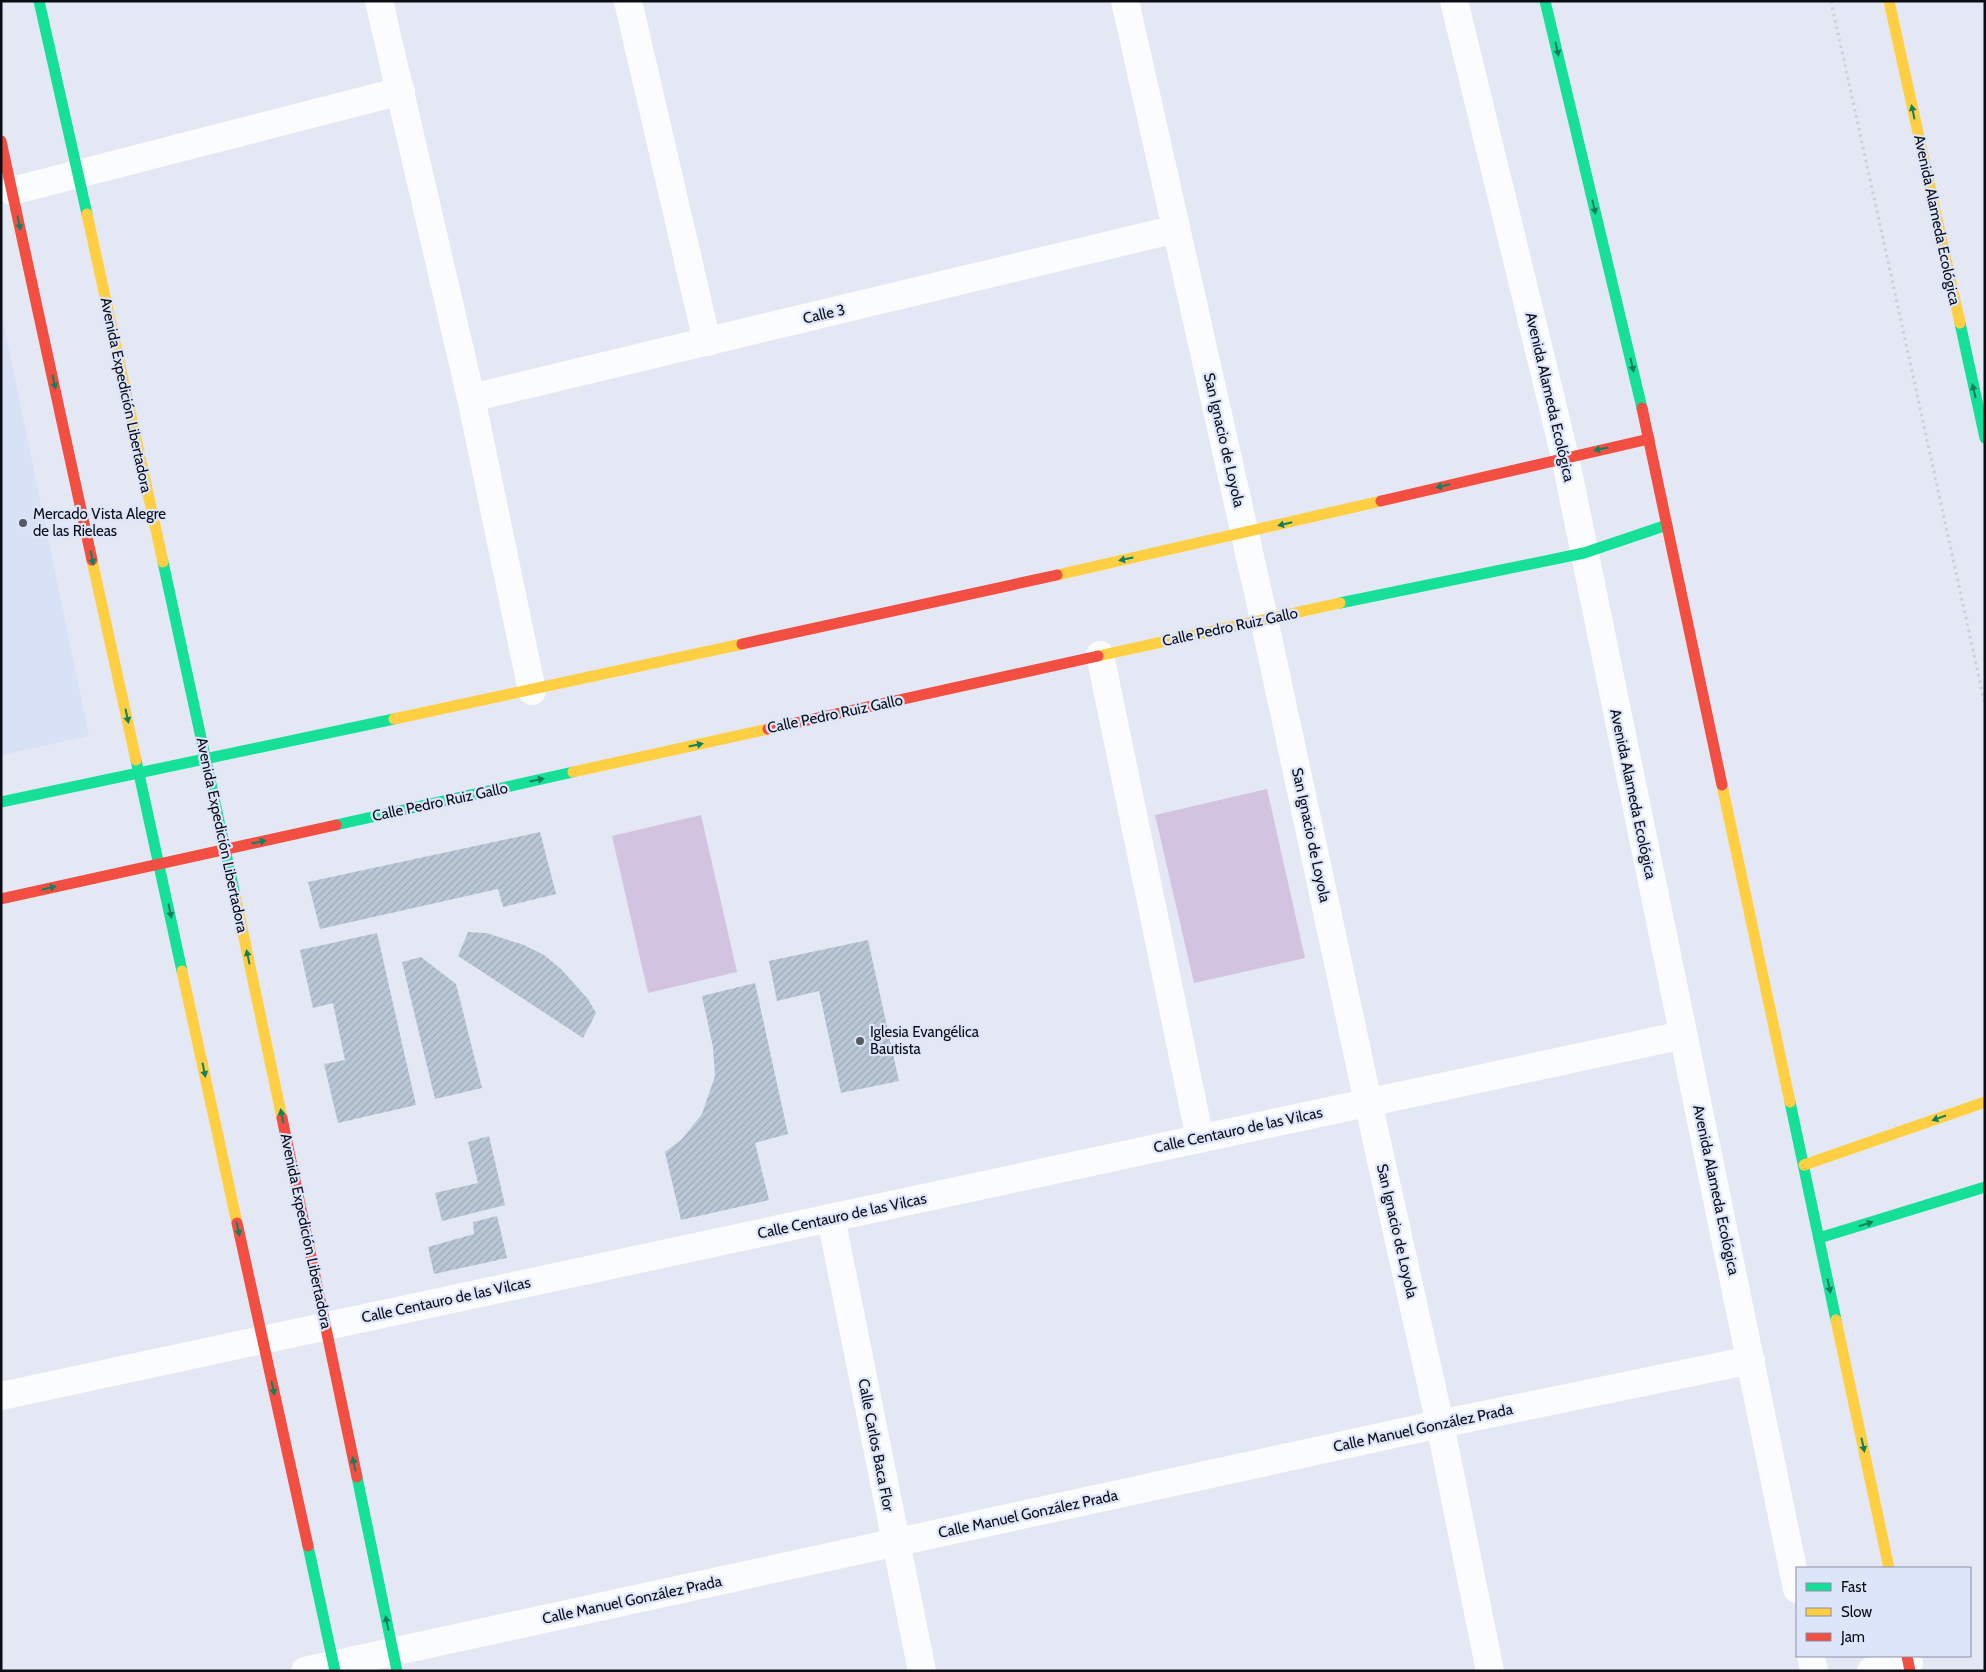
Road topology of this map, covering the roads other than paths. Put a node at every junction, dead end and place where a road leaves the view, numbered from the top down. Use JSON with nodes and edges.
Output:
{"nodes":[{"id":1,"x":39,"y":1,"type":"edge"},
{"id":2,"x":379,"y":1,"type":"edge"},
{"id":3,"x":628,"y":1,"type":"edge"},
{"id":4,"x":1125,"y":1,"type":"edge"},
{"id":5,"x":1454,"y":1,"type":"edge"},
{"id":6,"x":1545,"y":1,"type":"edge"},
{"id":7,"x":1889,"y":1,"type":"edge"},
{"id":8,"x":401,"y":91,"type":"junction"},
{"id":9,"x":1,"y":141,"type":"edge"},
{"id":10,"x":78,"y":176,"type":"junction"},
{"id":11,"x":12,"y":191,"type":"junction"},
{"id":12,"x":1176,"y":229,"type":"junction"},
{"id":13,"x":707,"y":342,"type":"junction"},
{"id":14,"x":471,"y":398,"type":"junction"},
{"id":15,"x":1985,"y":438,"type":"edge"},
{"id":16,"x":1649,"y":439,"type":"junction"},
{"id":17,"x":1565,"y":457,"type":"junction"},
{"id":18,"x":1667,"y":525,"type":"junction"},
{"id":19,"x":1245,"y":533,"type":"junction"},
{"id":20,"x":1584,"y":553,"type":"junction"},
{"id":21,"x":1264,"y":619,"type":"junction"},
{"id":22,"x":1100,"y":656,"type":"junction"},
{"id":23,"x":532,"y":690,"type":"junction"},
{"id":24,"x":205,"y":759,"type":"junction"},
{"id":25,"x":139,"y":773,"type":"junction"},
{"id":26,"x":1,"y":802,"type":"edge"},
{"id":27,"x":225,"y":849,"type":"junction"},
{"id":28,"x":160,"y":863,"type":"junction"},
{"id":29,"x":1,"y":899,"type":"edge"},
{"id":30,"x":1683,"y":1035,"type":"junction"},
{"id":31,"x":1368,"y":1102,"type":"junction"},
{"id":32,"x":1985,"y":1102,"type":"edge"},
{"id":33,"x":1200,"y":1138,"type":"junction"},
{"id":34,"x":1804,"y":1165,"type":"junction"},
{"id":35,"x":1985,"y":1187,"type":"edge"},
{"id":36,"x":831,"y":1218,"type":"junction"},
{"id":37,"x":1819,"y":1238,"type":"junction"},
{"id":38,"x":325,"y":1326,"type":"junction"},
{"id":39,"x":262,"y":1340,"type":"junction"},
{"id":40,"x":1751,"y":1360,"type":"junction"},
{"id":41,"x":1,"y":1396,"type":"edge"},
{"id":42,"x":1440,"y":1424,"type":"junction"},
{"id":43,"x":896,"y":1542,"type":"junction"},
{"id":44,"x":1889,"y":1567,"type":"edge"},
{"id":45,"x":1796,"y":1584,"type":"edge"},
{"id":46,"x":1811,"y":1657,"type":"edge"},
{"id":47,"x":396,"y":1662,"type":"edge"},
{"id":48,"x":1909,"y":1663,"type":"edge"},
{"id":49,"x":334,"y":1668,"type":"edge"},
{"id":50,"x":305,"y":1671,"type":"edge"},
{"id":51,"x":922,"y":1671,"type":"edge"},
{"id":52,"x":1490,"y":1671,"type":"edge"},
{"id":53,"x":1814,"y":1671,"type":"edge"},
{"id":54,"x":1871,"y":1671,"type":"edge"}],
"edges":[{"from":1,"to":10,"type":"street","name":"Avenida Expedición Libertadora"},
{"from":2,"to":8,"type":"street"},
{"from":3,"to":13,"type":"street"},
{"from":4,"to":12,"type":"street","name":"San Ignacio de Loyola"},
{"from":5,"to":17,"type":"street","name":"Avenida Alameda Ecológica"},
{"from":6,"to":16,"type":"street","one_way":true},
{"from":15,"to":7,"type":"street","name":"Avenida Alameda Ecológica","one_way":true},
{"from":8,"to":10,"type":"street"},
{"from":8,"to":14,"type":"street"},
{"from":9,"to":11,"type":"street"},
{"from":10,"to":11,"type":"street"},
{"from":10,"to":24,"type":"street","name":"Avenida Expedición Libertadora"},
{"from":11,"to":25,"type":"street","one_way":true},
{"from":12,"to":13,"type":"street","name":"Calle 3"},
{"from":12,"to":19,"type":"street","name":"San Ignacio de Loyola"},
{"from":13,"to":14,"type":"street","name":"Calle 3"},
{"from":14,"to":23,"type":"street"},
{"from":16,"to":17,"type":"street","one_way":true},
{"from":16,"to":18,"type":"street"},
{"from":17,"to":19,"type":"street","one_way":true},
{"from":17,"to":20,"type":"street","name":"Avenida Alameda Ecológica"},
{"from":18,"to":20,"type":"street","name":"Calle Pedro Ruiz Gallo"},
{"from":18,"to":34,"type":"street"},
{"from":19,"to":21,"type":"street","name":"San Ignacio de Loyola"},
{"from":19,"to":23,"type":"street","one_way":true},
{"from":20,"to":21,"type":"street","name":"Calle Pedro Ruiz Gallo"},
{"from":20,"to":30,"type":"street","name":"Avenida Alameda Ecológica"},
{"from":21,"to":22,"type":"street","name":"Calle Pedro Ruiz Gallo"},
{"from":21,"to":31,"type":"street","name":"San Ignacio de Loyola"},
{"from":27,"to":22,"type":"street","name":"Calle Pedro Ruiz Gallo","one_way":true},
{"from":22,"to":33,"type":"street"},
{"from":23,"to":24,"type":"street"},
{"from":24,"to":25,"type":"street"},
{"from":24,"to":27,"type":"street","name":"Avenida Expedición Libertadora"},
{"from":25,"to":26,"type":"street"},
{"from":25,"to":28,"type":"street"},
{"from":27,"to":28,"type":"street","name":"Calle Pedro Ruiz Gallo"},
{"from":38,"to":27,"type":"street","name":"Avenida Expedición Libertadora","one_way":true},
{"from":29,"to":28,"type":"street","name":"Calle Pedro Ruiz Gallo","one_way":true},
{"from":28,"to":39,"type":"street","one_way":true},
{"from":30,"to":31,"type":"street","name":"Calle Centauro de las Vilcas"},
{"from":30,"to":40,"type":"street","name":"Avenida Alameda Ecológica"},
{"from":31,"to":33,"type":"street","name":"Calle Centauro de las Vilcas"},
{"from":31,"to":42,"type":"street","name":"San Ignacio de Loyola"},
{"from":32,"to":34,"type":"street","one_way":true},
{"from":33,"to":36,"type":"street","name":"Calle Centauro de las Vilcas"},
{"from":34,"to":37,"type":"street"},
{"from":37,"to":35,"type":"street","one_way":true},
{"from":36,"to":38,"type":"street","name":"Calle Centauro de las Vilcas"},
{"from":36,"to":43,"type":"street","name":"Calle Carlos Baca Flor"},
{"from":37,"to":44,"type":"street","one_way":true},
{"from":38,"to":39,"type":"street","name":"Calle Centauro de las Vilcas"},
{"from":47,"to":38,"type":"street","name":"Avenida Expedición Libertadora","one_way":true},
{"from":39,"to":41,"type":"street","name":"Calle Centauro de las Vilcas"},
{"from":39,"to":49,"type":"street","one_way":true},
{"from":40,"to":42,"type":"street","name":"Calle Manuel González Prada"},
{"from":40,"to":45,"type":"street","name":"Avenida Alameda Ecológica"},
{"from":42,"to":43,"type":"street","name":"Calle Manuel González Prada"},
{"from":42,"to":52,"type":"street","name":"San Ignacio de Loyola"},
{"from":43,"to":47,"type":"street","name":"Calle Manuel González Prada"},
{"from":43,"to":51,"type":"street","name":"Calle Carlos Baca Flor"},
{"from":46,"to":53,"type":"street"},
{"from":47,"to":49,"type":"street","name":"Calle Manuel González Prada"},
{"from":48,"to":54,"type":"street"},
{"from":49,"to":50,"type":"street","name":"Calle Manuel González Prada"}]}
